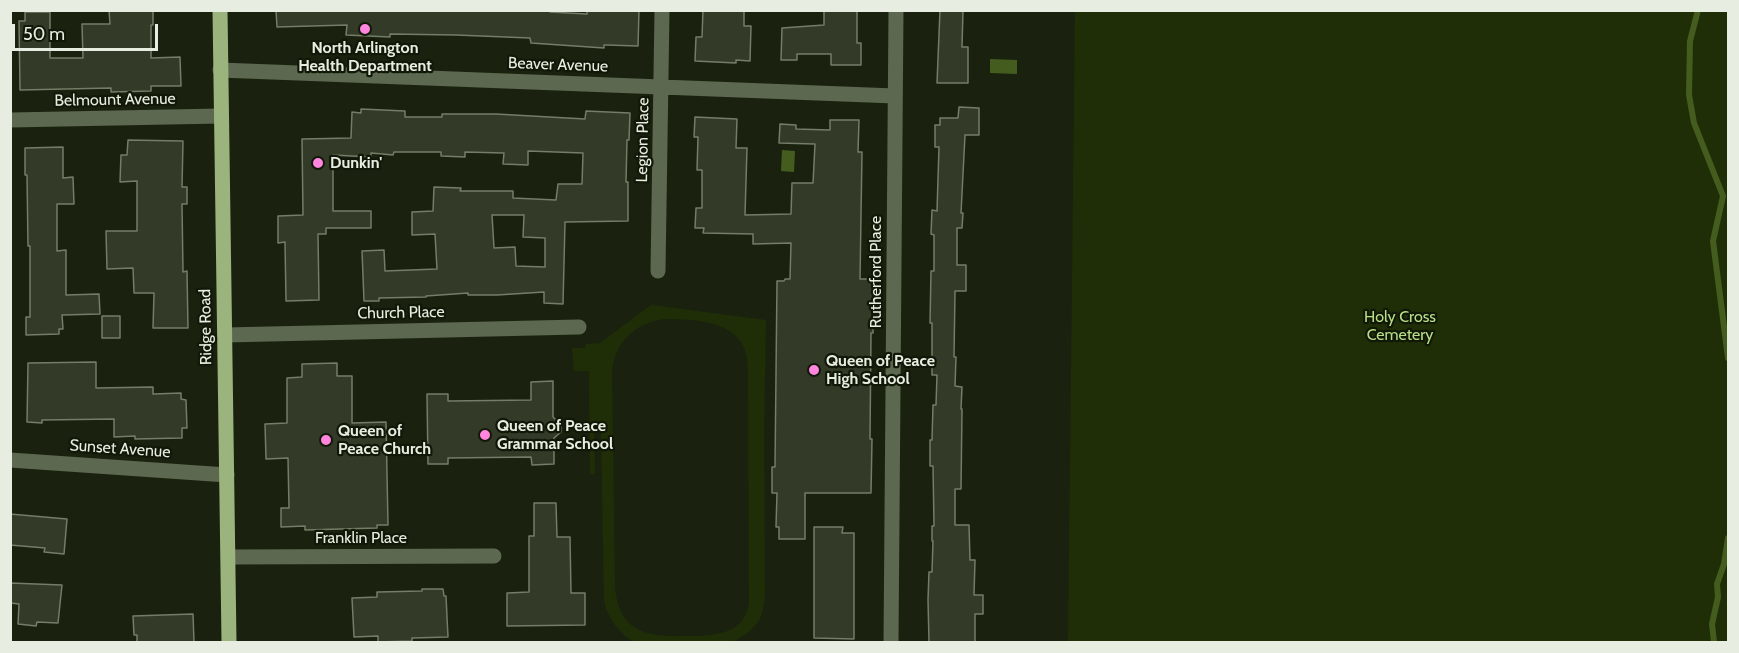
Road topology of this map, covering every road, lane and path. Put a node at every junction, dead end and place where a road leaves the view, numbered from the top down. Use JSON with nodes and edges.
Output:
{"nodes":[{"id":1,"x":220,"y":10,"type":"edge"},
{"id":2,"x":662,"y":10,"type":"edge"},
{"id":3,"x":896,"y":10,"type":"edge"},
{"id":4,"x":220,"y":70,"type":"junction"},
{"id":5,"x":662,"y":87,"type":"junction"},
{"id":6,"x":895,"y":96,"type":"junction"},
{"id":7,"x":221,"y":116,"type":"junction"},
{"id":8,"x":10,"y":120,"type":"edge"},
{"id":9,"x":658,"y":271,"type":"dead end"},
{"id":10,"x":579,"y":327,"type":"dead end"},
{"id":11,"x":225,"y":335,"type":"junction"},
{"id":12,"x":10,"y":460,"type":"edge"},
{"id":13,"x":227,"y":475,"type":"junction"},
{"id":14,"x":494,"y":556,"type":"dead end"},
{"id":15,"x":228,"y":557,"type":"junction"},
{"id":16,"x":229,"y":642,"type":"edge"},
{"id":17,"x":891,"y":642,"type":"edge"}],
"edges":[{"from":1,"to":4,"type":"main road","name":"Ridge Road"},
{"from":2,"to":5,"type":"street","name":"Legion Place"},
{"from":3,"to":6,"type":"street","name":"Rutherford Place"},
{"from":4,"to":5,"type":"street","name":"Beaver Avenue"},
{"from":4,"to":7,"type":"main road","name":"Ridge Road"},
{"from":5,"to":6,"type":"street","name":"Beaver Avenue"},
{"from":5,"to":9,"type":"street","name":"Legion Place"},
{"from":6,"to":17,"type":"street","name":"Rutherford Place"},
{"from":7,"to":8,"type":"street","name":"Belmount Avenue"},
{"from":7,"to":11,"type":"main road","name":"Ridge Road"},
{"from":10,"to":11,"type":"street","name":"Church Place"},
{"from":11,"to":13,"type":"main road","name":"Ridge Road"},
{"from":12,"to":13,"type":"street","name":"Sunset Avenue"},
{"from":13,"to":15,"type":"main road","name":"Ridge Road"},
{"from":14,"to":15,"type":"street","name":"Franklin Place"},
{"from":15,"to":16,"type":"main road","name":"Ridge Road"}]}
